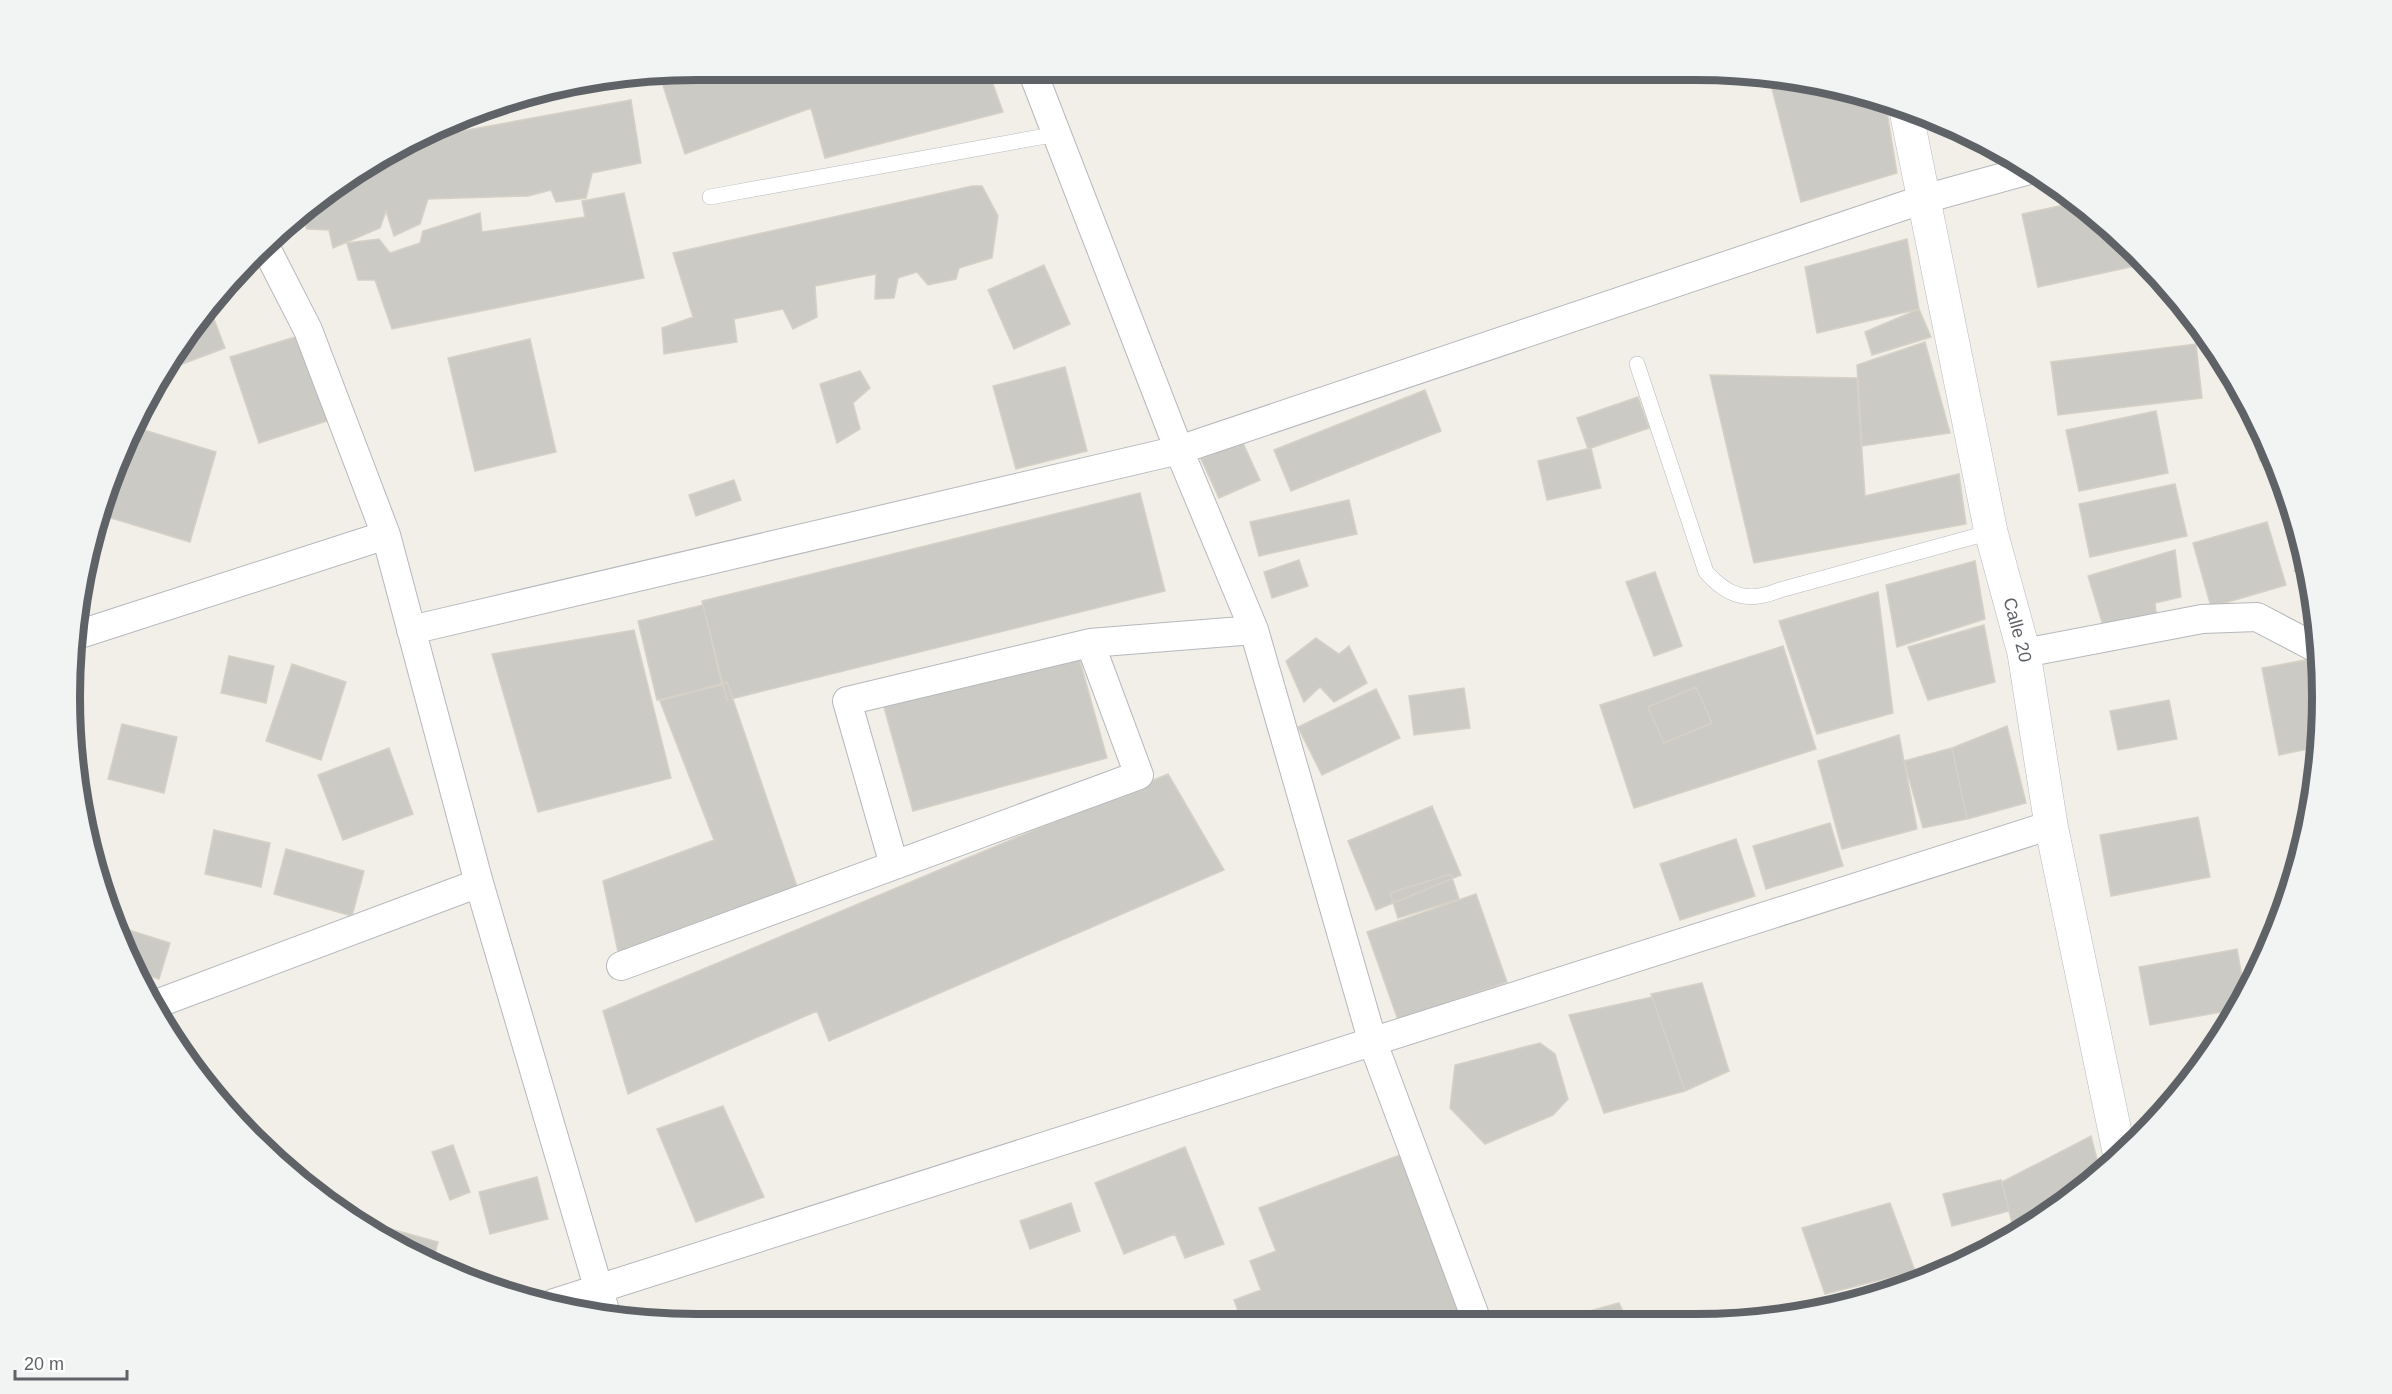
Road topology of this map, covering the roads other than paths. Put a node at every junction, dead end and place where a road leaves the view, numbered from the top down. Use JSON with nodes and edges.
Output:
{"nodes":[{"id":1,"x":1035,"y":79,"type":"edge"},
{"id":2,"x":1907,"y":118,"type":"edge"},
{"id":3,"x":1056,"y":134,"type":"junction"},
{"id":4,"x":2020,"y":173,"type":"edge"},
{"id":5,"x":710,"y":197,"type":"dead end"},
{"id":6,"x":1924,"y":199,"type":"junction"},
{"id":7,"x":269,"y":252,"type":"edge"},
{"id":8,"x":1636,"y":364,"type":"dead end"},
{"id":9,"x":1179,"y":450,"type":"junction"},
{"id":10,"x":1991,"y":532,"type":"junction"},
{"id":11,"x":386,"y":535,"type":"junction"},
{"id":12,"x":411,"y":630,"type":"junction"},
{"id":13,"x":1254,"y":630,"type":"junction"},
{"id":14,"x":83,"y":633,"type":"edge"},
{"id":15,"x":1090,"y":643,"type":"junction"},
{"id":16,"x":2310,"y":645,"type":"edge"},
{"id":17,"x":2024,"y":653,"type":"junction"},
{"id":18,"x":2050,"y":825,"type":"junction"},
{"id":19,"x":894,"y":865,"type":"junction"},
{"id":20,"x":479,"y":883,"type":"junction"},
{"id":21,"x":621,"y":966,"type":"dead end"},
{"id":22,"x":160,"y":1002,"type":"edge"},
{"id":23,"x":1373,"y":1043,"type":"junction"},
{"id":24,"x":2118,"y":1147,"type":"edge"},
{"id":25,"x":602,"y":1301,"type":"edge"},
{"id":26,"x":574,"y":1302,"type":"edge"},
{"id":27,"x":1475,"y":1315,"type":"edge"}],
"edges":[{"from":1,"to":3,"type":"street"},
{"from":2,"to":6,"type":"main road","name":"Calle 20"},
{"from":3,"to":5,"type":"lane"},
{"from":3,"to":9,"type":"street"},
{"from":4,"to":6,"type":"street"},
{"from":6,"to":9,"type":"street"},
{"from":6,"to":10,"type":"main road","name":"Calle 20"},
{"from":7,"to":11,"type":"street"},
{"from":8,"to":10,"type":"lane"},
{"from":9,"to":12,"type":"street"},
{"from":9,"to":13,"type":"street"},
{"from":10,"to":17,"type":"main road","name":"Calle 20"},
{"from":11,"to":12,"type":"street"},
{"from":11,"to":14,"type":"street"},
{"from":12,"to":20,"type":"street"},
{"from":13,"to":15,"type":"street"},
{"from":13,"to":23,"type":"street"},
{"from":15,"to":19,"type":"street"},
{"from":15,"to":19,"type":"street"},
{"from":16,"to":17,"type":"street"},
{"from":17,"to":18,"type":"main road","name":"Calle 20"},
{"from":18,"to":23,"type":"street"},
{"from":18,"to":24,"type":"main road","name":"Calle 20"},
{"from":19,"to":21,"type":"street"},
{"from":20,"to":22,"type":"street"},
{"from":20,"to":25,"type":"street"},
{"from":23,"to":25,"type":"street"},
{"from":23,"to":27,"type":"street"},
{"from":25,"to":26,"type":"street"}]}
